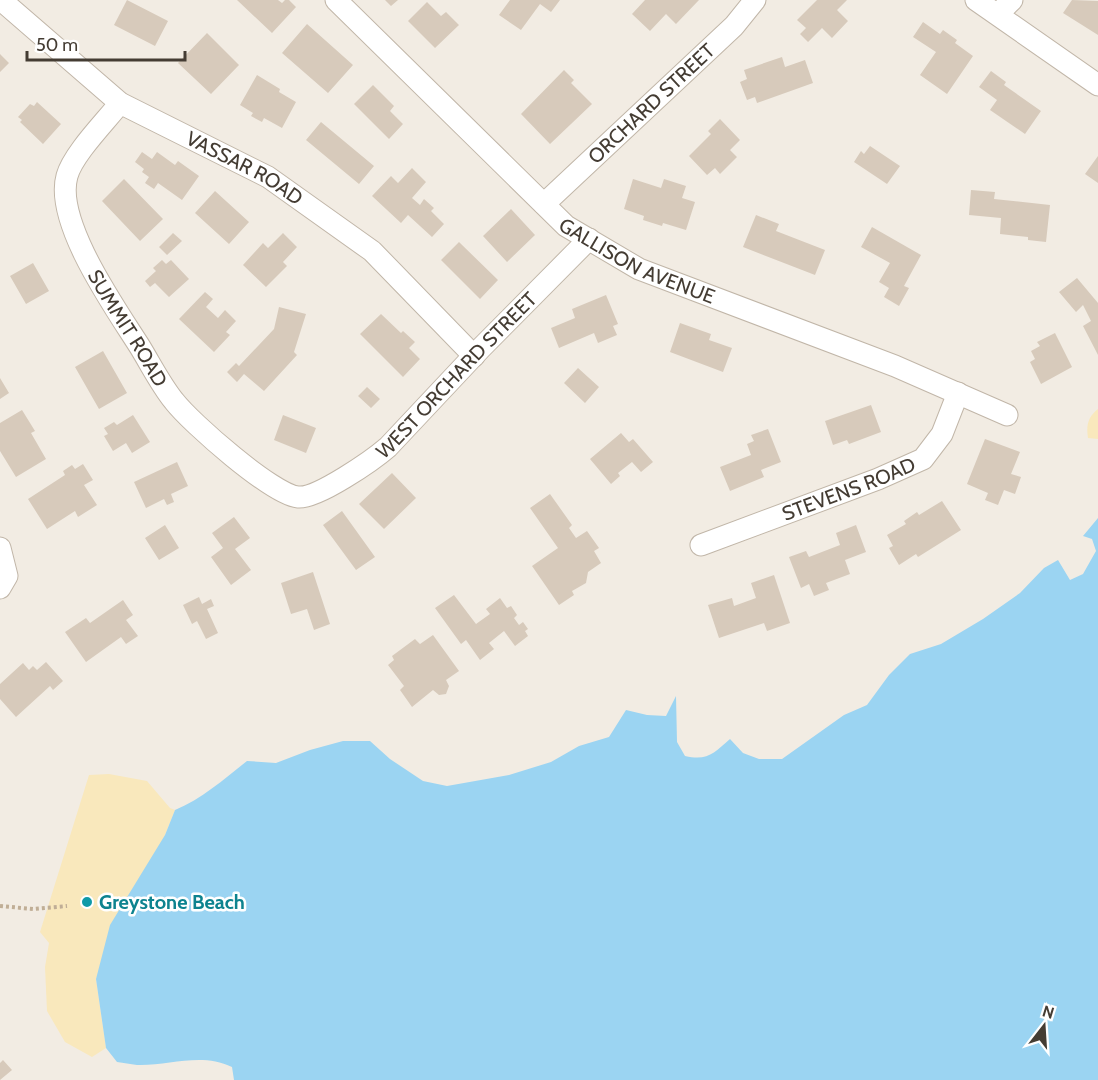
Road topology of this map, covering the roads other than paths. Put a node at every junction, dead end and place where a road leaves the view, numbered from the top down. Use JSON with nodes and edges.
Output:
{"nodes":[{"id":1,"x":2,"y":0,"type":"edge"},
{"id":2,"x":336,"y":0,"type":"edge"},
{"id":3,"x":755,"y":0,"type":"edge"},
{"id":4,"x":976,"y":0,"type":"edge"},
{"id":5,"x":1005,"y":7,"type":"edge"},
{"id":6,"x":1098,"y":85,"type":"edge"},
{"id":7,"x":120,"y":103,"type":"junction"},
{"id":8,"x":544,"y":204,"type":"junction"},
{"id":9,"x":589,"y":239,"type":"junction"},
{"id":10,"x":474,"y":356,"type":"junction"},
{"id":11,"x":958,"y":393,"type":"junction"},
{"id":12,"x":1007,"y":415,"type":"dead end"},
{"id":13,"x":312,"y":495,"type":"joint"},
{"id":14,"x":701,"y":545,"type":"dead end"},
{"id":15,"x":0,"y":548,"type":"edge"},
{"id":16,"x":0,"y":588,"type":"edge"}],
"edges":[{"from":1,"to":7,"type":"street","name":"VASSAR ROAD"},
{"from":2,"to":8,"type":"street","name":"GALLISON AVENUE"},
{"from":3,"to":8,"type":"street","name":"ORCHARD STREET"},
{"from":4,"to":5,"type":"street"},
{"from":5,"to":6,"type":"street"},
{"from":7,"to":10,"type":"street","name":"VASSAR ROAD"},
{"from":7,"to":13,"type":"street","name":"SUMMIT ROAD"},
{"from":8,"to":9,"type":"street","name":"GALLISON AVENUE"},
{"from":9,"to":10,"type":"street","name":"WEST ORCHARD STREET"},
{"from":9,"to":11,"type":"street","name":"GALLISON AVENUE"},
{"from":10,"to":13,"type":"street","name":"WEST ORCHARD STREET"},
{"from":11,"to":12,"type":"street","name":"GALLISON AVENUE"},
{"from":11,"to":14,"type":"street","name":"STEVENS ROAD"},
{"from":15,"to":16,"type":"street"}]}
